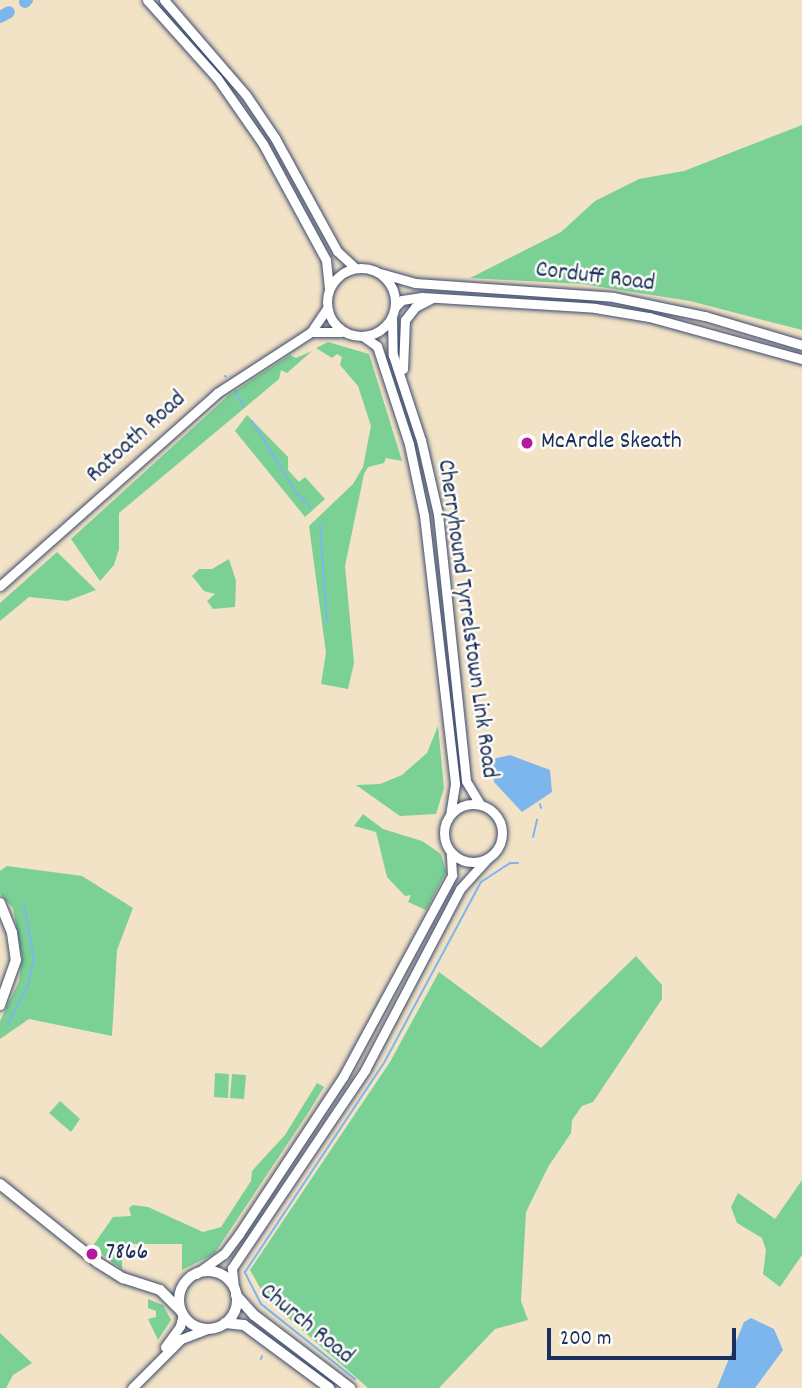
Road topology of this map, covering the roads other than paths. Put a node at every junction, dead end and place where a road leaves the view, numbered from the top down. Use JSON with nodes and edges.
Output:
{"nodes":[{"id":1,"x":148,"y":0,"type":"edge"},
{"id":2,"x":164,"y":0,"type":"edge"},
{"id":3,"x":355,"y":268,"type":"junction"},
{"id":4,"x":380,"y":273,"type":"junction"},
{"id":5,"x":329,"y":287,"type":"junction"},
{"id":6,"x":439,"y":298,"type":"junction"},
{"id":7,"x":327,"y":308,"type":"junction"},
{"id":8,"x":394,"y":311,"type":"junction"},
{"id":9,"x":311,"y":332,"type":"junction"},
{"id":10,"x":344,"y":332,"type":"junction"},
{"id":11,"x":363,"y":337,"type":"junction"},
{"id":12,"x":802,"y":344,"type":"edge"},
{"id":13,"x":802,"y":359,"type":"edge"},
{"id":14,"x":407,"y":395,"type":"junction"},
{"id":15,"x":0,"y":586,"type":"edge"},
{"id":16,"x":480,"y":804,"type":"junction"},
{"id":17,"x":450,"y":814,"type":"junction"},
{"id":18,"x":451,"y":853,"type":"junction"},
{"id":19,"x":488,"y":858,"type":"junction"},
{"id":20,"x":0,"y":903,"type":"edge"},
{"id":21,"x":0,"y":1006,"type":"edge"},
{"id":22,"x":0,"y":1184,"type":"edge"},
{"id":23,"x":196,"y":1274,"type":"junction"},
{"id":24,"x":185,"y":1282,"type":"junction"},
{"id":25,"x":160,"y":1290,"type":"junction"},
{"id":26,"x":235,"y":1291,"type":"junction"},
{"id":27,"x":182,"y":1312,"type":"junction"},
{"id":28,"x":225,"y":1323,"type":"junction"},
{"id":29,"x":207,"y":1329,"type":"junction"},
{"id":30,"x":144,"y":1377,"type":"junction"},
{"id":31,"x":132,"y":1388,"type":"edge"},
{"id":32,"x":329,"y":1388,"type":"edge"},
{"id":33,"x":350,"y":1388,"type":"edge"}],
"edges":[{"from":1,"to":5,"type":"street"},
{"from":2,"to":3,"type":"street"},
{"from":3,"to":4,"type":"street"},
{"from":3,"to":5,"type":"street"},
{"from":4,"to":8,"type":"street"},
{"from":4,"to":12,"type":"street","name":"Corduff Road"},
{"from":5,"to":7,"type":"street"},
{"from":6,"to":8,"type":"street","name":"Corduff Road"},
{"from":6,"to":13,"type":"street","name":"Corduff Road"},
{"from":6,"to":14,"type":"street"},
{"from":7,"to":9,"type":"street","name":"Ratoath Road"},
{"from":7,"to":10,"type":"street"},
{"from":8,"to":11,"type":"street"},
{"from":8,"to":14,"type":"street","name":"Cherryhound Tyrrelstown Link Road"},
{"from":9,"to":10,"type":"street"},
{"from":9,"to":15,"type":"street","name":"Ratoath Road"},
{"from":10,"to":11,"type":"street"},
{"from":11,"to":17,"type":"street","name":"Cherryhound Tyrrelstown Link Road"},
{"from":14,"to":16,"type":"street","name":"Cherryhound Tyrrelstown Link Road"},
{"from":16,"to":17,"type":"street"},
{"from":16,"to":19,"type":"street"},
{"from":17,"to":18,"type":"street"},
{"from":18,"to":19,"type":"street"},
{"from":18,"to":23,"type":"street"},
{"from":19,"to":26,"type":"street"},
{"from":20,"to":21,"type":"main road"},
{"from":22,"to":25,"type":"main road"},
{"from":23,"to":24,"type":"main road"},
{"from":23,"to":26,"type":"main road"},
{"from":24,"to":25,"type":"main road"},
{"from":24,"to":27,"type":"main road"},
{"from":25,"to":27,"type":"main road"},
{"from":26,"to":28,"type":"main road"},
{"from":26,"to":33,"type":"main road","name":"Church Road"},
{"from":27,"to":29,"type":"main road"},
{"from":27,"to":30,"type":"street"},
{"from":28,"to":29,"type":"main road"},
{"from":28,"to":32,"type":"main road","name":"Church Road"},
{"from":29,"to":30,"type":"street"},
{"from":30,"to":31,"type":"street"}]}
